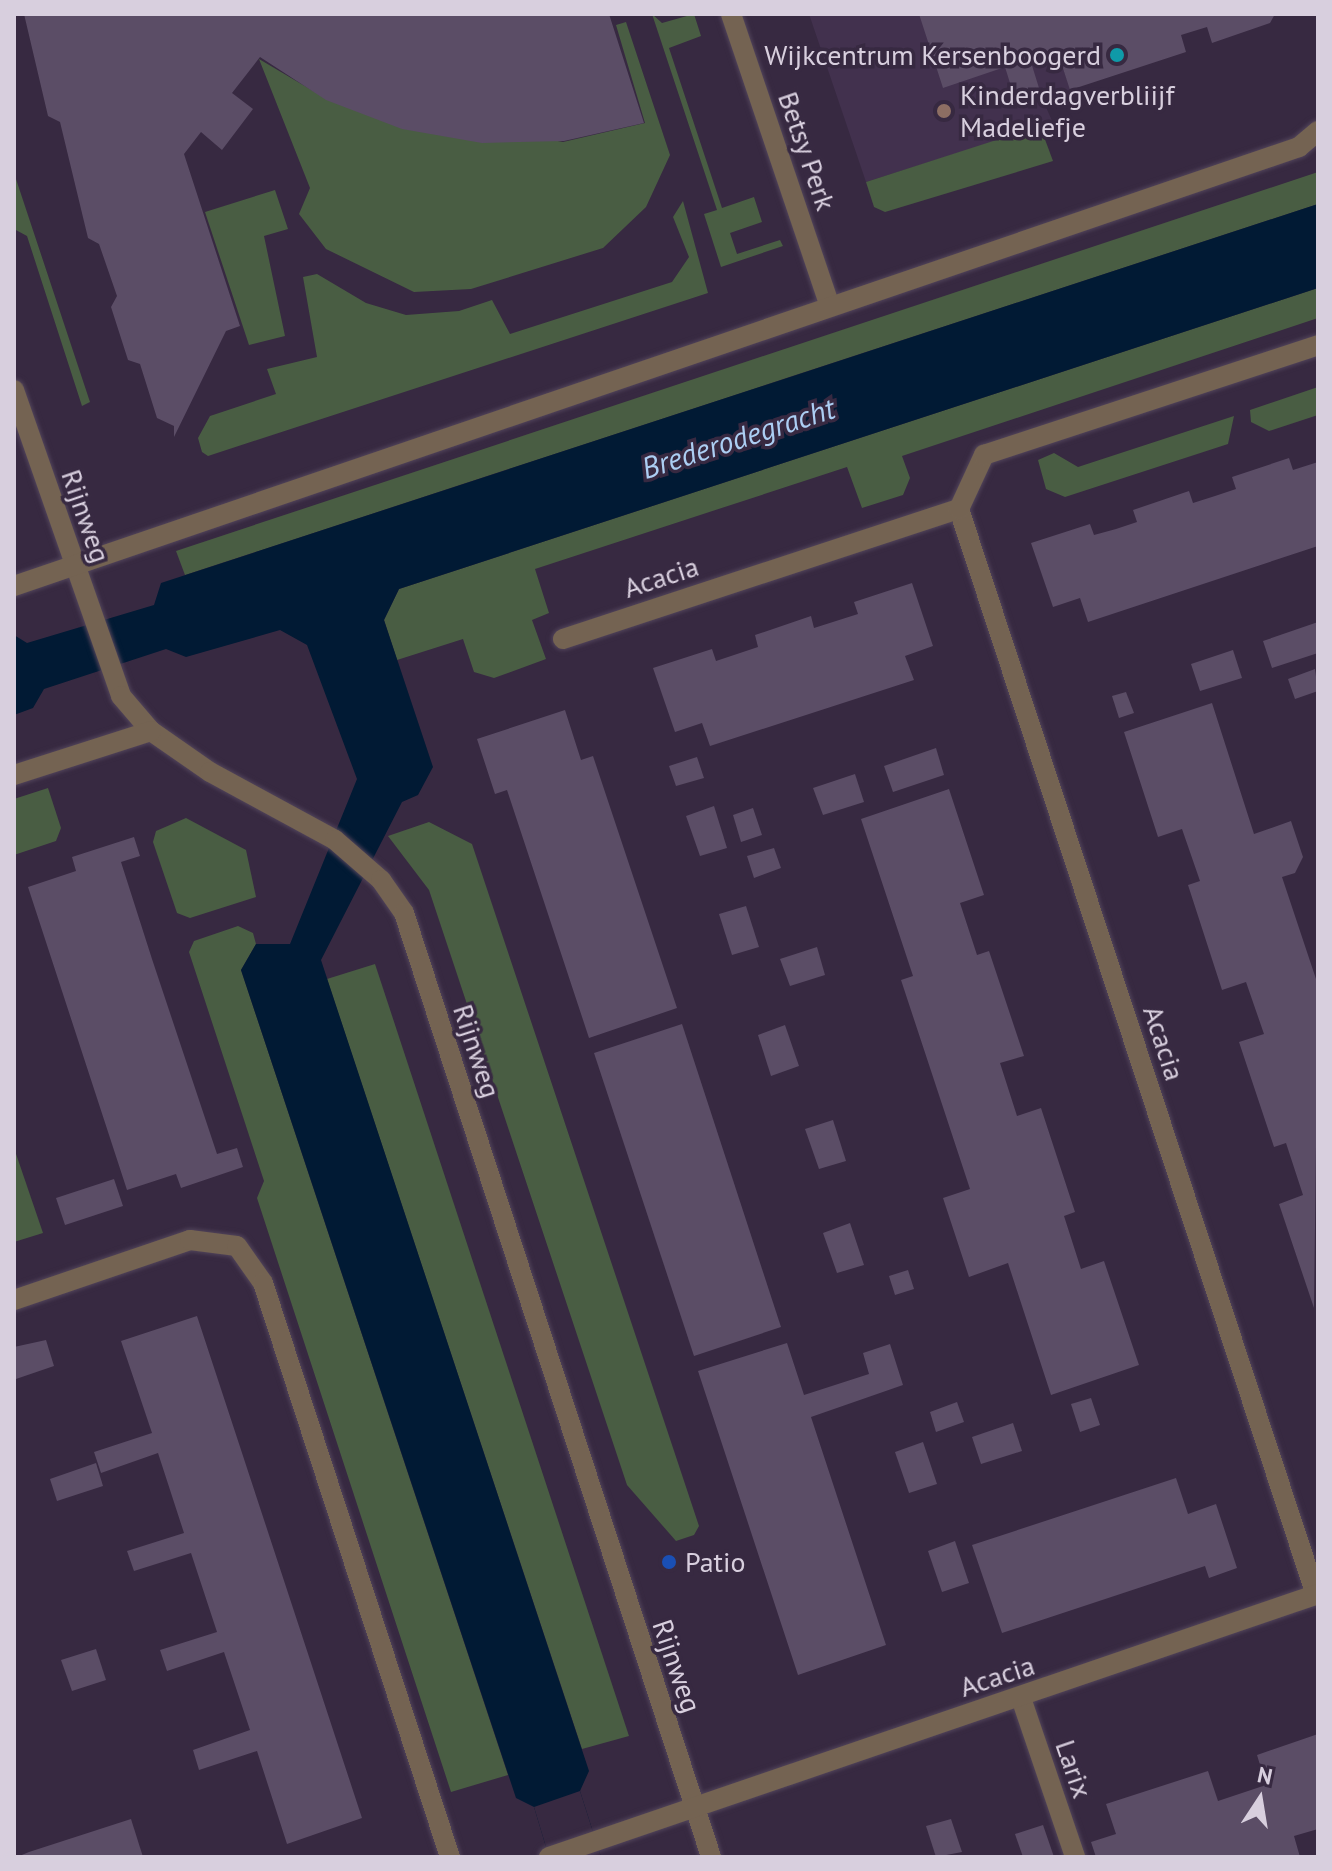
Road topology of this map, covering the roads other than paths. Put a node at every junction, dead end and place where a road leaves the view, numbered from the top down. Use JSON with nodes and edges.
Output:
{"nodes":[{"id":1,"x":731,"y":14,"type":"edge"},
{"id":2,"x":1318,"y":131,"type":"edge"},
{"id":3,"x":830,"y":306,"type":"junction"},
{"id":4,"x":1318,"y":345,"type":"edge"},
{"id":5,"x":14,"y":390,"type":"edge"},
{"id":6,"x":959,"y":509,"type":"junction"},
{"id":7,"x":73,"y":565,"type":"junction"},
{"id":8,"x":14,"y":586,"type":"edge"},
{"id":9,"x":563,"y":639,"type":"dead end"},
{"id":10,"x":151,"y":731,"type":"junction"},
{"id":11,"x":14,"y":775,"type":"edge"},
{"id":12,"x":14,"y":1300,"type":"edge"},
{"id":13,"x":1317,"y":1595,"type":"edge"},
{"id":14,"x":1021,"y":1698,"type":"junction"},
{"id":15,"x":695,"y":1805,"type":"junction"},
{"id":16,"x":450,"y":1857,"type":"edge"},
{"id":17,"x":549,"y":1857,"type":"edge"},
{"id":18,"x":711,"y":1857,"type":"edge"},
{"id":19,"x":1075,"y":1857,"type":"edge"}],
"edges":[{"from":1,"to":3,"type":"street","name":"Betsy Perk"},
{"from":2,"to":3,"type":"street"},
{"from":3,"to":7,"type":"street"},
{"from":4,"to":6,"type":"street"},
{"from":5,"to":7,"type":"street","name":"Rijnweg"},
{"from":6,"to":9,"type":"street","name":"Acacia"},
{"from":6,"to":13,"type":"street","name":"Acacia"},
{"from":7,"to":8,"type":"street"},
{"from":7,"to":10,"type":"street","name":"Rijnweg"},
{"from":10,"to":11,"type":"street"},
{"from":10,"to":15,"type":"street","name":"Rijnweg"},
{"from":12,"to":16,"type":"street"},
{"from":13,"to":14,"type":"street","name":"Acacia"},
{"from":14,"to":15,"type":"street","name":"Acacia"},
{"from":14,"to":19,"type":"street","name":"Larix"},
{"from":15,"to":17,"type":"street"},
{"from":15,"to":18,"type":"street","name":"Rijnweg"}]}
